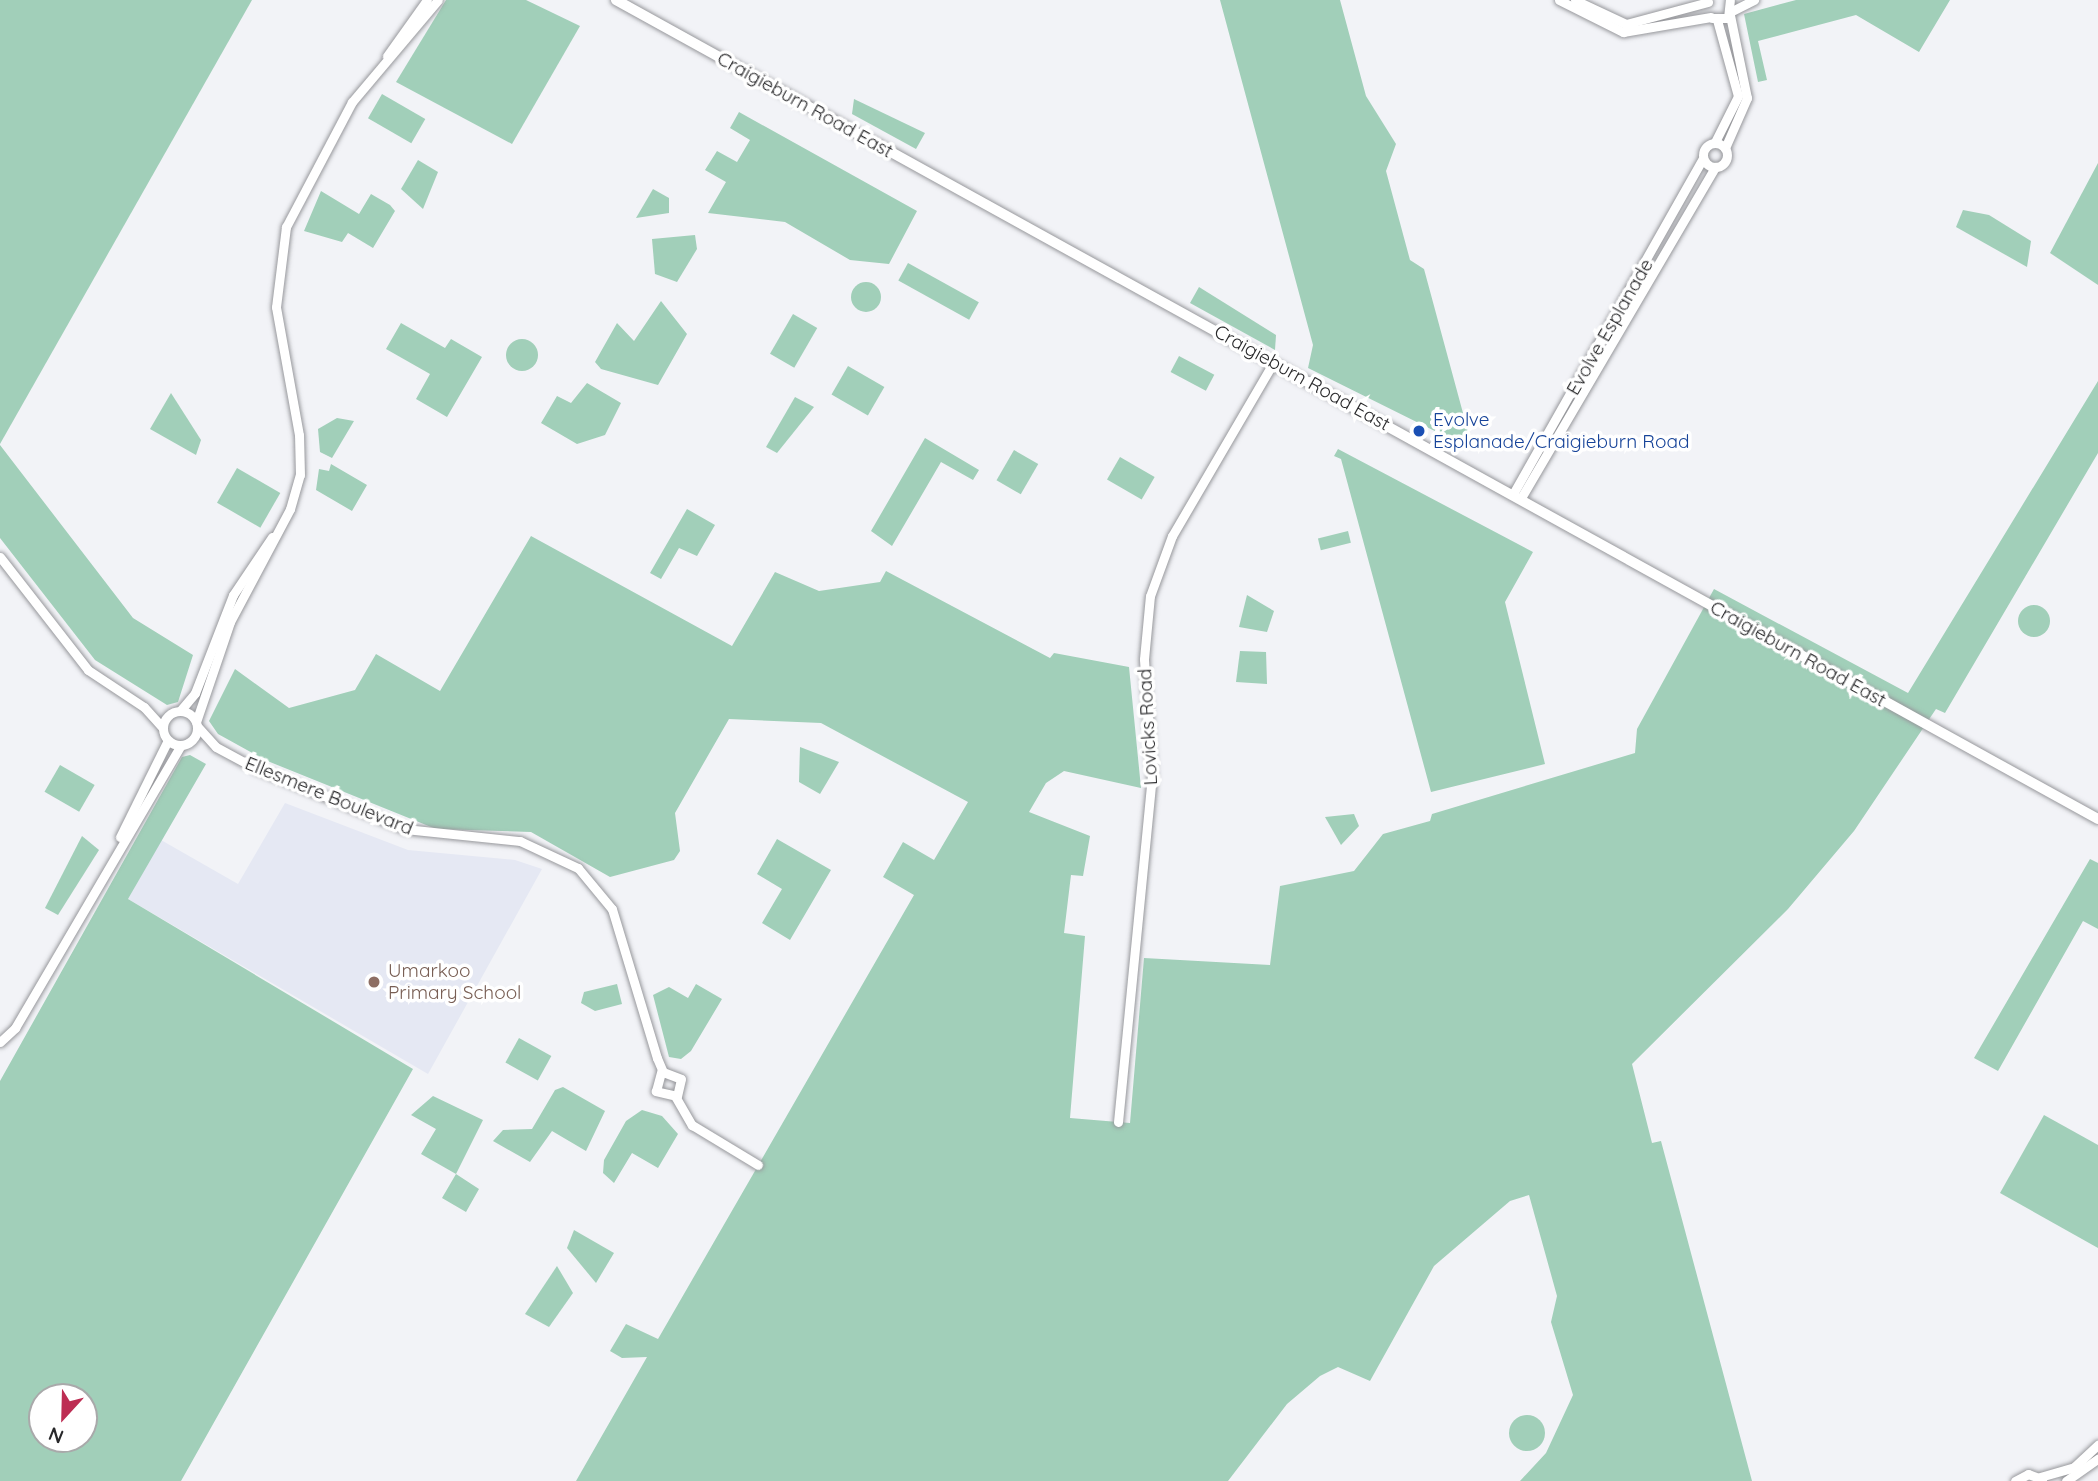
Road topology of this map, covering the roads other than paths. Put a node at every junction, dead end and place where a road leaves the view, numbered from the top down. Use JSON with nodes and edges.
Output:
{"nodes":[{"id":1,"x":427,"y":0,"type":"edge"},
{"id":2,"x":438,"y":0,"type":"edge"},
{"id":3,"x":616,"y":0,"type":"edge"},
{"id":4,"x":1559,"y":0,"type":"edge"},
{"id":5,"x":1575,"y":0,"type":"edge"},
{"id":6,"x":1730,"y":0,"type":"edge"},
{"id":7,"x":1754,"y":0,"type":"edge"},
{"id":8,"x":1709,"y":1,"type":"edge"},
{"id":9,"x":1731,"y":13,"type":"junction"},
{"id":10,"x":1714,"y":19,"type":"junction"},
{"id":11,"x":374,"y":75,"type":"junction"},
{"id":12,"x":1715,"y":142,"type":"junction"},
{"id":13,"x":1725,"y":148,"type":"junction"},
{"id":14,"x":1703,"y":158,"type":"junction"},
{"id":15,"x":1715,"y":167,"type":"junction"},
{"id":16,"x":1642,"y":279,"type":"junction"},
{"id":17,"x":1273,"y":363,"type":"junction"},
{"id":18,"x":1517,"y":496,"type":"junction"},
{"id":19,"x":0,"y":557,"type":"edge"},
{"id":20,"x":215,"y":652,"type":"junction"},
{"id":21,"x":145,"y":707,"type":"junction"},
{"id":22,"x":175,"y":712,"type":"junction"},
{"id":23,"x":197,"y":724,"type":"junction"},
{"id":24,"x":163,"y":728,"type":"junction"},
{"id":25,"x":168,"y":740,"type":"junction"},
{"id":26,"x":191,"y":741,"type":"junction"},
{"id":27,"x":181,"y":745,"type":"junction"},
{"id":28,"x":216,"y":747,"type":"junction"},
{"id":29,"x":2098,"y":819,"type":"edge"},
{"id":30,"x":118,"y":845,"type":"junction"},
{"id":31,"x":0,"y":1042,"type":"edge"},
{"id":32,"x":662,"y":1072,"type":"junction"},
{"id":33,"x":675,"y":1096,"type":"junction"},
{"id":34,"x":1118,"y":1122,"type":"dead end"},
{"id":35,"x":758,"y":1165,"type":"dead end"},
{"id":36,"x":2098,"y":1445,"type":"edge"},
{"id":37,"x":2098,"y":1459,"type":"edge"},
{"id":38,"x":2042,"y":1479,"type":"edge"},
{"id":39,"x":2015,"y":1481,"type":"edge"},
{"id":40,"x":2066,"y":1481,"type":"edge"}],
"edges":[{"from":1,"to":11,"type":"street"},
{"from":2,"to":11,"type":"street"},
{"from":3,"to":17,"type":"main road","name":"Craigieburn Road East"},
{"from":4,"to":10,"type":"street"},
{"from":5,"to":8,"type":"street"},
{"from":6,"to":9,"type":"street"},
{"from":7,"to":9,"type":"street"},
{"from":8,"to":10,"type":"street"},
{"from":9,"to":10,"type":"street"},
{"from":9,"to":13,"type":"street"},
{"from":10,"to":12,"type":"street"},
{"from":11,"to":20,"type":"street"},
{"from":12,"to":13,"type":"street"},
{"from":12,"to":14,"type":"street"},
{"from":13,"to":15,"type":"street"},
{"from":14,"to":15,"type":"street"},
{"from":14,"to":16,"type":"street","name":"Evolve Esplanade"},
{"from":15,"to":16,"type":"street","name":"Evolve Esplanade"},
{"from":16,"to":18,"type":"street","name":"Evolve Esplanade"},
{"from":17,"to":18,"type":"main road","name":"Craigieburn Road East"},
{"from":17,"to":34,"type":"street","name":"Lovicks Road"},
{"from":18,"to":29,"type":"main road","name":"Craigieburn Road East"},
{"from":19,"to":21,"type":"street"},
{"from":20,"to":22,"type":"street"},
{"from":20,"to":23,"type":"street"},
{"from":21,"to":22,"type":"street"},
{"from":21,"to":24,"type":"street"},
{"from":22,"to":23,"type":"street"},
{"from":22,"to":24,"type":"street"},
{"from":23,"to":26,"type":"street"},
{"from":23,"to":28,"type":"street","name":"Ellesmere Boulevard"},
{"from":24,"to":25,"type":"street"},
{"from":25,"to":27,"type":"street"},
{"from":25,"to":30,"type":"street"},
{"from":26,"to":27,"type":"street"},
{"from":26,"to":28,"type":"street"},
{"from":27,"to":30,"type":"street"},
{"from":28,"to":32,"type":"street","name":"Ellesmere Boulevard"},
{"from":30,"to":31,"type":"street"},
{"from":32,"to":33,"type":"street"},
{"from":32,"to":33,"type":"street"},
{"from":33,"to":35,"type":"street"},
{"from":36,"to":38,"type":"street"},
{"from":37,"to":40,"type":"street"},
{"from":38,"to":39,"type":"street"}]}
